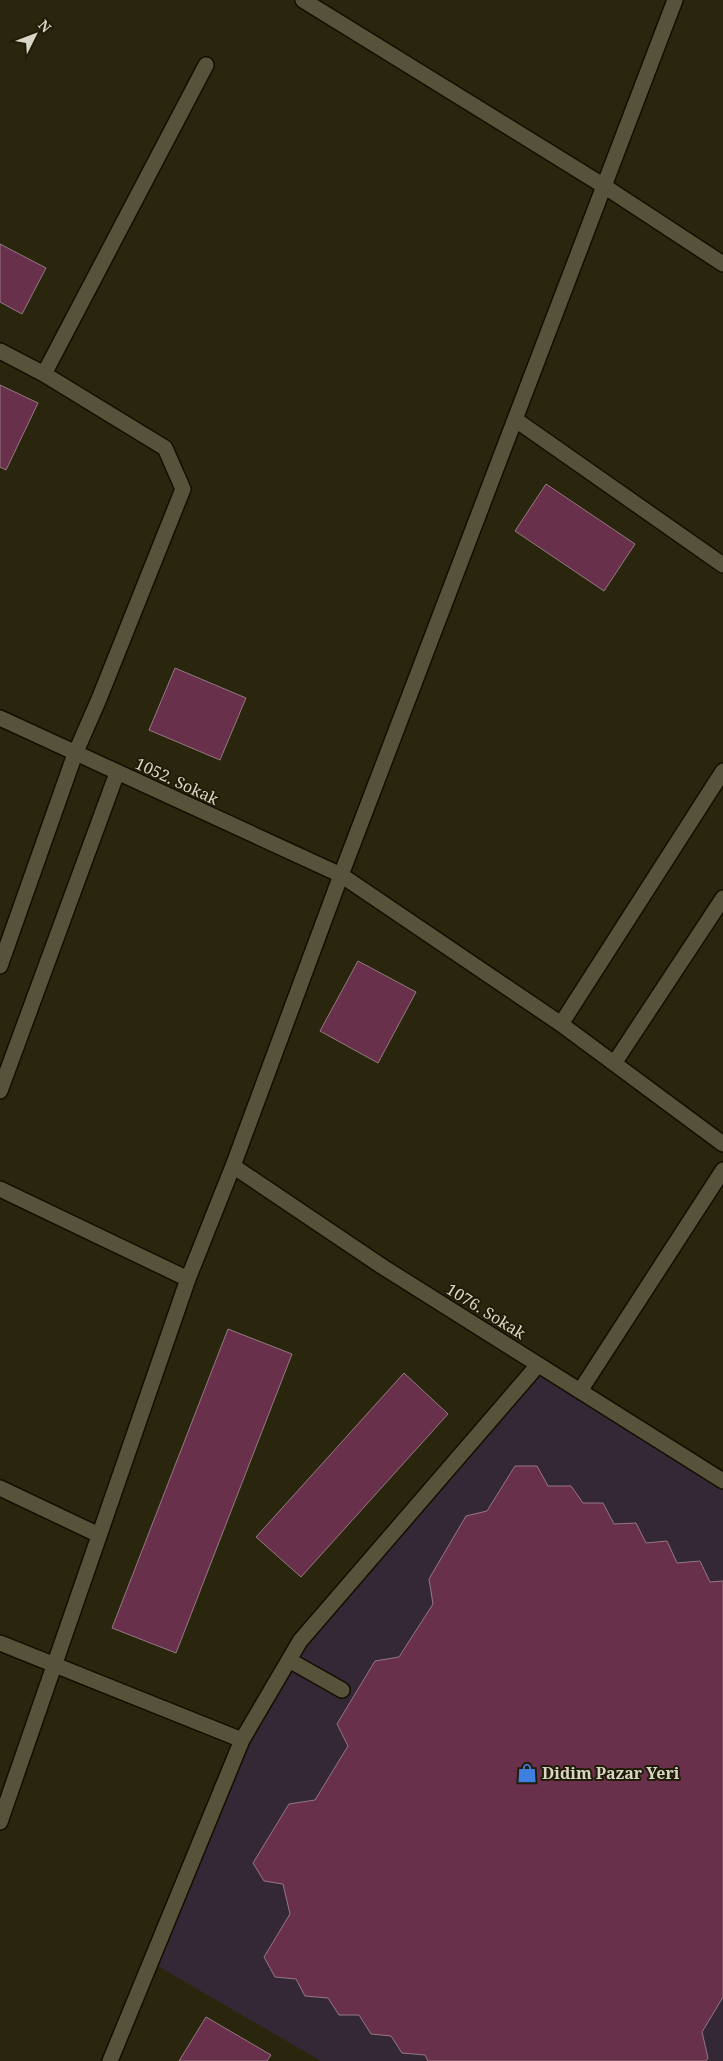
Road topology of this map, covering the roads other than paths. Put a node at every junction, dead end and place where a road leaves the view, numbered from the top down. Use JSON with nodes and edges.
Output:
{"nodes":[{"id":1,"x":303,"y":0,"type":"edge"},
{"id":2,"x":675,"y":0,"type":"edge"},
{"id":3,"x":206,"y":65,"type":"dead end"},
{"id":4,"x":604,"y":186,"type":"junction"},
{"id":5,"x":723,"y":264,"type":"edge"},
{"id":6,"x":0,"y":351,"type":"edge"},
{"id":7,"x":44,"y":374,"type":"junction"},
{"id":8,"x":516,"y":420,"type":"junction"},
{"id":9,"x":723,"y":565,"type":"edge"},
{"id":10,"x":0,"y":718,"type":"edge"},
{"id":11,"x":75,"y":754,"type":"junction"},
{"id":12,"x":723,"y":771,"type":"edge"},
{"id":13,"x":117,"y":773,"type":"junction"},
{"id":14,"x":341,"y":875,"type":"junction"},
{"id":15,"x":723,"y":898,"type":"edge"},
{"id":16,"x":0,"y":966,"type":"edge"},
{"id":17,"x":561,"y":1024,"type":"junction"},
{"id":18,"x":614,"y":1062,"type":"junction"},
{"id":19,"x":0,"y":1091,"type":"edge"},
{"id":20,"x":723,"y":1144,"type":"edge"},
{"id":21,"x":233,"y":1166,"type":"junction"},
{"id":22,"x":723,"y":1170,"type":"edge"},
{"id":23,"x":0,"y":1189,"type":"edge"},
{"id":24,"x":188,"y":1279,"type":"junction"},
{"id":25,"x":538,"y":1365,"type":"junction"},
{"id":26,"x":580,"y":1391,"type":"junction"},
{"id":27,"x":723,"y":1481,"type":"edge"},
{"id":28,"x":0,"y":1488,"type":"edge"},
{"id":29,"x":99,"y":1535,"type":"junction"},
{"id":30,"x":0,"y":1643,"type":"edge"},
{"id":31,"x":290,"y":1660,"type":"junction"},
{"id":32,"x":54,"y":1663,"type":"junction"},
{"id":33,"x":342,"y":1690,"type":"dead end"},
{"id":34,"x":242,"y":1740,"type":"junction"},
{"id":35,"x":0,"y":1822,"type":"edge"},
{"id":36,"x":110,"y":2061,"type":"edge"}],
"edges":[{"from":1,"to":4,"type":"street"},
{"from":2,"to":4,"type":"street"},
{"from":3,"to":7,"type":"street"},
{"from":4,"to":5,"type":"street"},
{"from":4,"to":8,"type":"street"},
{"from":6,"to":7,"type":"street"},
{"from":7,"to":11,"type":"street"},
{"from":8,"to":9,"type":"street"},
{"from":8,"to":14,"type":"street"},
{"from":10,"to":11,"type":"street","name":"1052. Sokak"},
{"from":11,"to":13,"type":"street","name":"1052. Sokak"},
{"from":11,"to":16,"type":"street"},
{"from":12,"to":17,"type":"street"},
{"from":13,"to":14,"type":"street","name":"1052. Sokak"},
{"from":13,"to":19,"type":"street"},
{"from":14,"to":17,"type":"street","name":"1052. Sokak"},
{"from":14,"to":21,"type":"street"},
{"from":15,"to":18,"type":"street"},
{"from":17,"to":18,"type":"street","name":"1052. Sokak"},
{"from":18,"to":20,"type":"street","name":"1052. Sokak"},
{"from":21,"to":24,"type":"street"},
{"from":21,"to":25,"type":"street","name":"1076. Sokak"},
{"from":22,"to":26,"type":"street"},
{"from":23,"to":24,"type":"street"},
{"from":24,"to":29,"type":"street"},
{"from":25,"to":26,"type":"street","name":"1076. Sokak"},
{"from":25,"to":31,"type":"street"},
{"from":26,"to":27,"type":"street","name":"1076. Sokak"},
{"from":28,"to":29,"type":"street"},
{"from":29,"to":32,"type":"street"},
{"from":30,"to":32,"type":"street"},
{"from":31,"to":33,"type":"street"},
{"from":31,"to":34,"type":"street"},
{"from":32,"to":34,"type":"street"},
{"from":32,"to":35,"type":"street"},
{"from":34,"to":36,"type":"street"}]}
